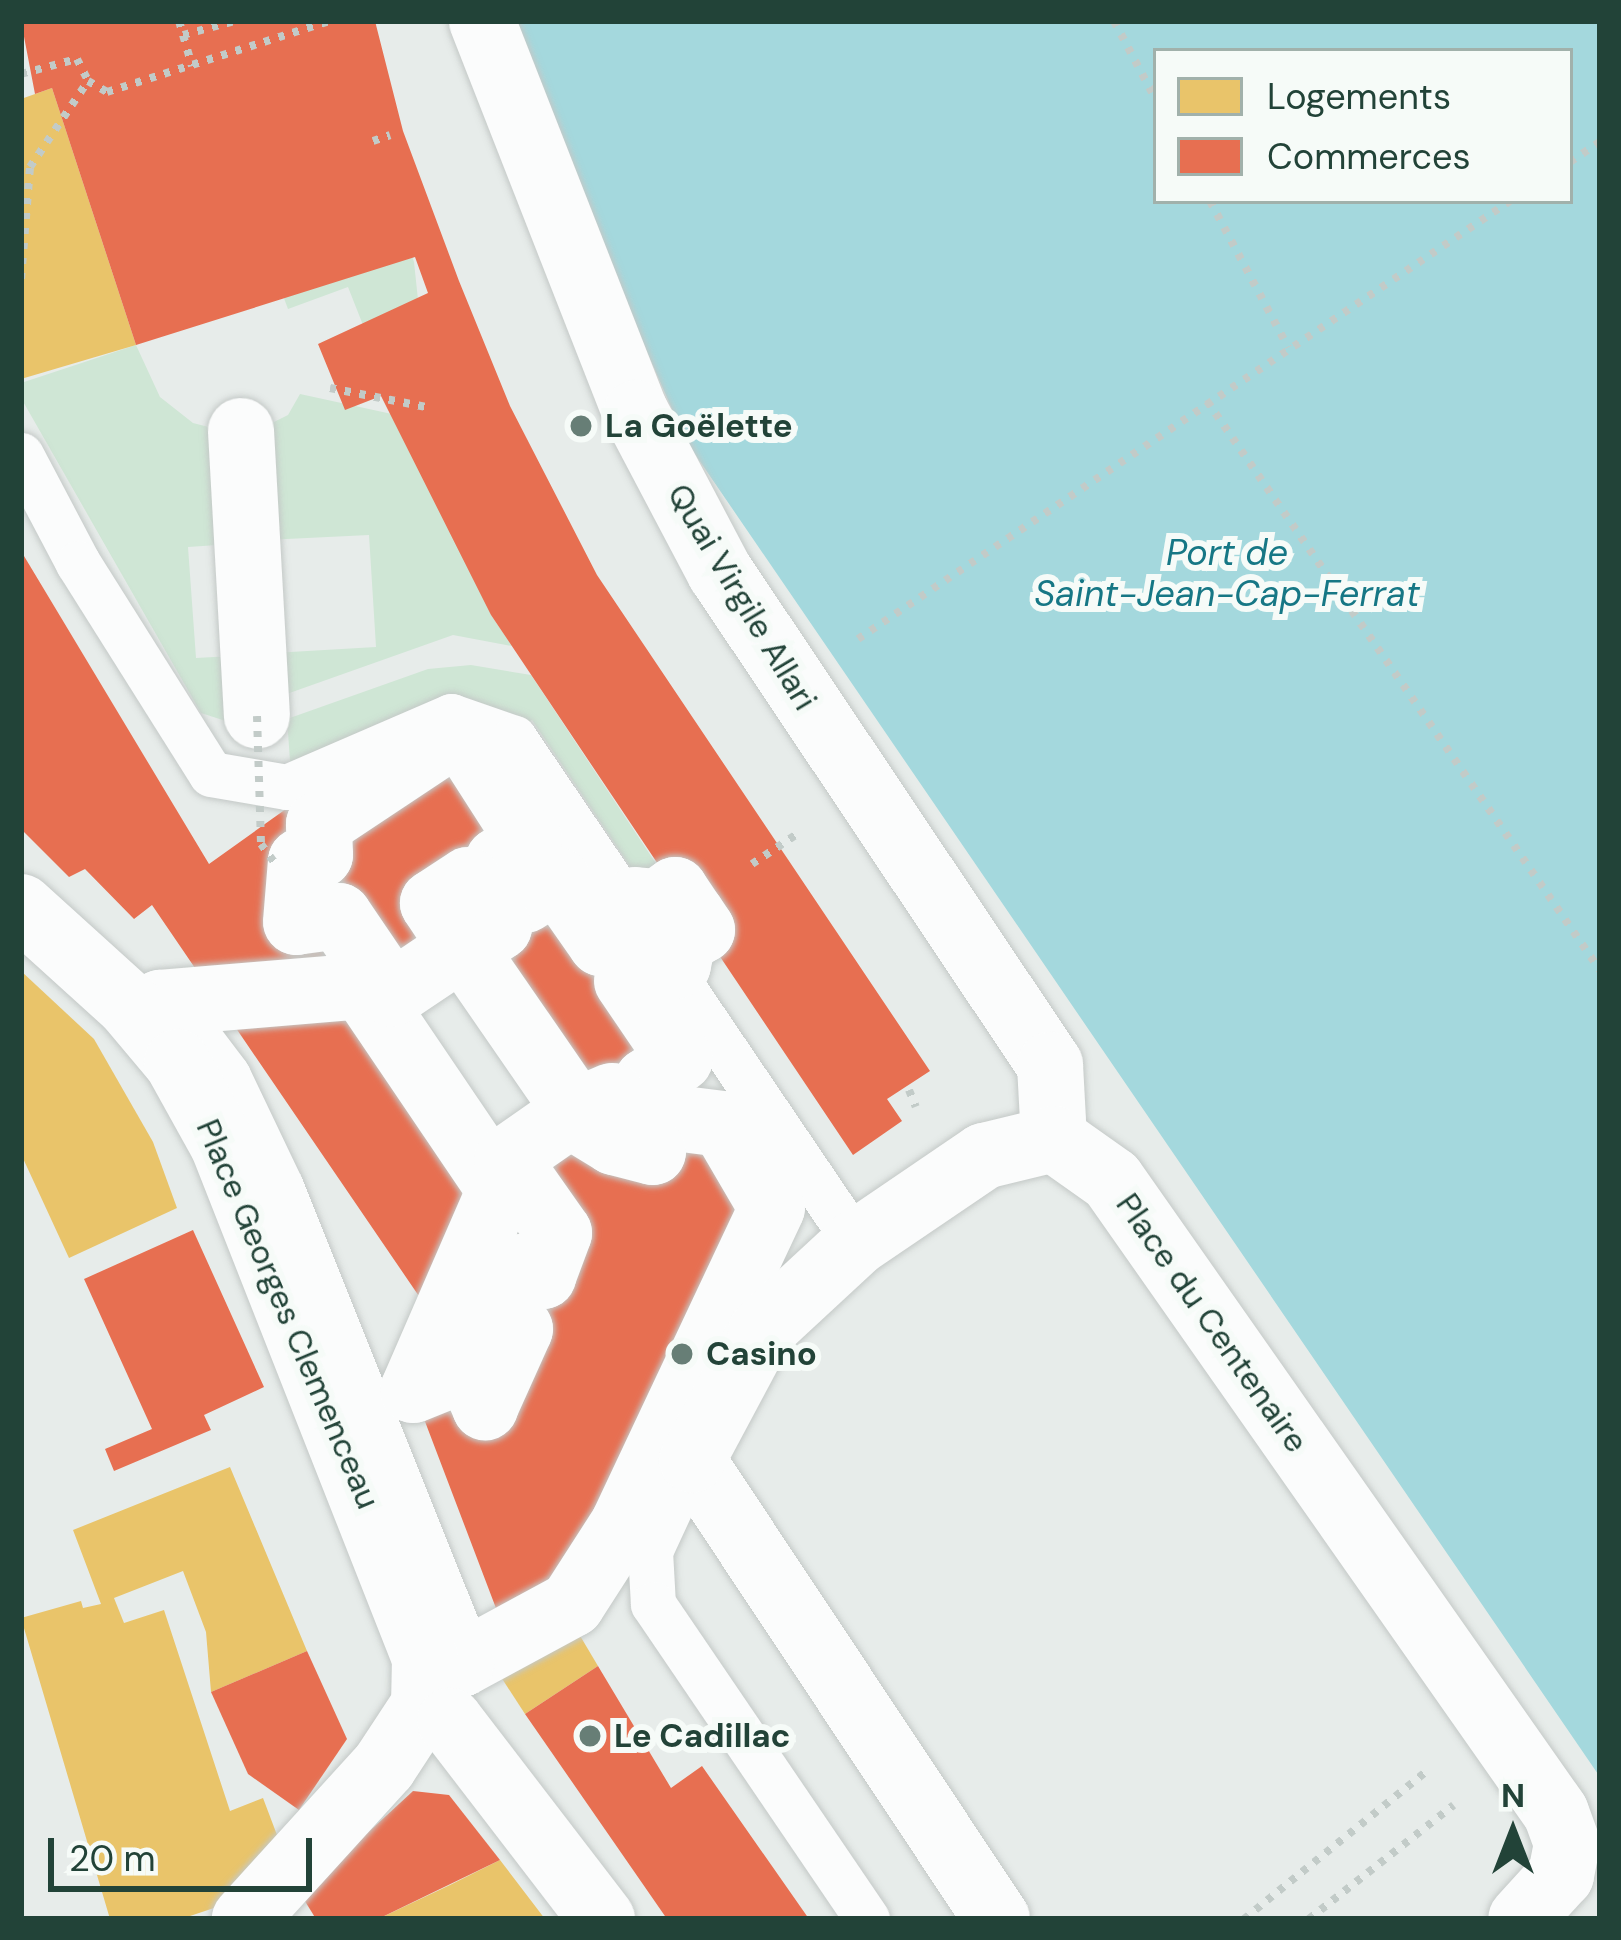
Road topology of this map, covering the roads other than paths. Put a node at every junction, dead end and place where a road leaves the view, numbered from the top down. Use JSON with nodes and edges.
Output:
{"nodes":[{"id":1,"x":482,"y":21,"type":"edge"},
{"id":2,"x":242,"y":431,"type":"dead end"},
{"id":3,"x":21,"y":455,"type":"edge"},
{"id":4,"x":257,"y":716,"type":"road end"},
{"id":5,"x":627,"y":905,"type":"junction"},
{"id":6,"x":21,"y":907,"type":"edge"},
{"id":7,"x":671,"y":970,"type":"junction"},
{"id":8,"x":1054,"y":1139,"type":"junction"},
{"id":9,"x":856,"y":1243,"type":"junction"},
{"id":10,"x":692,"y":1460,"type":"junction"},
{"id":11,"x":424,"y":1705,"type":"junction"},
{"id":12,"x":245,"y":1919,"type":"edge"},
{"id":13,"x":602,"y":1919,"type":"edge"},
{"id":14,"x":867,"y":1919,"type":"edge"},
{"id":15,"x":997,"y":1919,"type":"edge"},
{"id":16,"x":1520,"y":1919,"type":"edge"}],
"edges":[{"from":1,"to":8,"type":"street","name":"Quai Virgile Allari"},
{"from":2,"to":4,"type":"street"},
{"from":3,"to":5,"type":"lane"},
{"from":5,"to":7,"type":"street"},
{"from":5,"to":7,"type":"street"},
{"from":6,"to":11,"type":"street","name":"Place Georges Clemenceau"},
{"from":7,"to":9,"type":"lane"},
{"from":8,"to":9,"type":"street"},
{"from":8,"to":16,"type":"street","name":"Place du Centenaire"},
{"from":9,"to":10,"type":"street"},
{"from":10,"to":14,"type":"lane"},
{"from":10,"to":15,"type":"street"},
{"from":11,"to":12,"type":"street"},
{"from":11,"to":13,"type":"street"}]}
